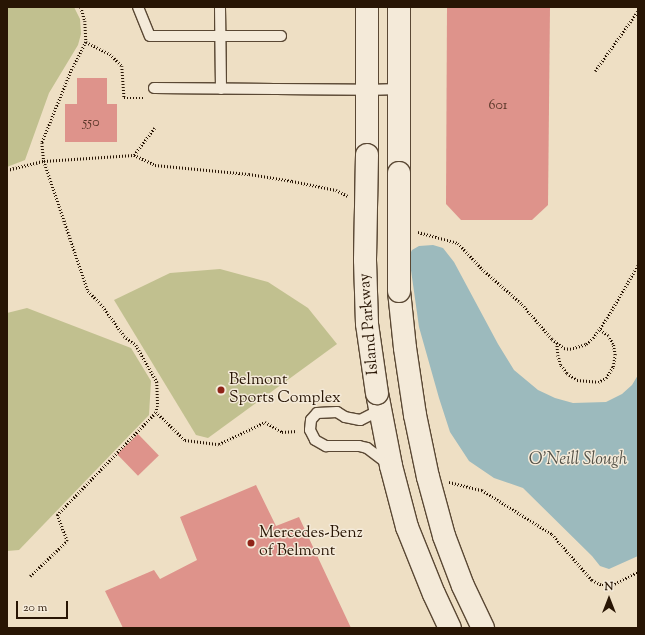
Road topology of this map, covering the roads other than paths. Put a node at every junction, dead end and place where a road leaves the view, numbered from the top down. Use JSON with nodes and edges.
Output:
{"nodes":[{"id":1,"x":138,"y":7,"type":"edge"},
{"id":2,"x":220,"y":7,"type":"edge"},
{"id":3,"x":367,"y":7,"type":"edge"},
{"id":4,"x":398,"y":7,"type":"edge"},
{"id":5,"x":222,"y":36,"type":"junction"},
{"id":6,"x":281,"y":36,"type":"dead end"},
{"id":7,"x":154,"y":88,"type":"dead end"},
{"id":8,"x":221,"y":89,"type":"junction"},
{"id":9,"x":398,"y":89,"type":"junction"},
{"id":10,"x":367,"y":90,"type":"junction"},
{"id":11,"x":378,"y":401,"type":"junction"},
{"id":12,"x":391,"y":466,"type":"junction"},
{"id":13,"x":450,"y":628,"type":"edge"},
{"id":14,"x":483,"y":628,"type":"edge"}],
"edges":[{"from":1,"to":5,"type":"lane"},
{"from":2,"to":5,"type":"lane"},
{"from":3,"to":10,"type":"street","name":"Island Parkway"},
{"from":4,"to":9,"type":"street","name":"Island Parkway"},
{"from":5,"to":6,"type":"lane"},
{"from":5,"to":8,"type":"lane"},
{"from":7,"to":8,"type":"lane"},
{"from":8,"to":10,"type":"lane"},
{"from":9,"to":10,"type":"lane"},
{"from":9,"to":14,"type":"street","name":"Island Parkway","bridge":true},
{"from":10,"to":11,"type":"street","name":"Island Parkway","bridge":true},
{"from":11,"to":12,"type":"street","name":"Island Parkway"},
{"from":11,"to":12,"type":"lane"},
{"from":12,"to":13,"type":"street","name":"Island Parkway"}]}
